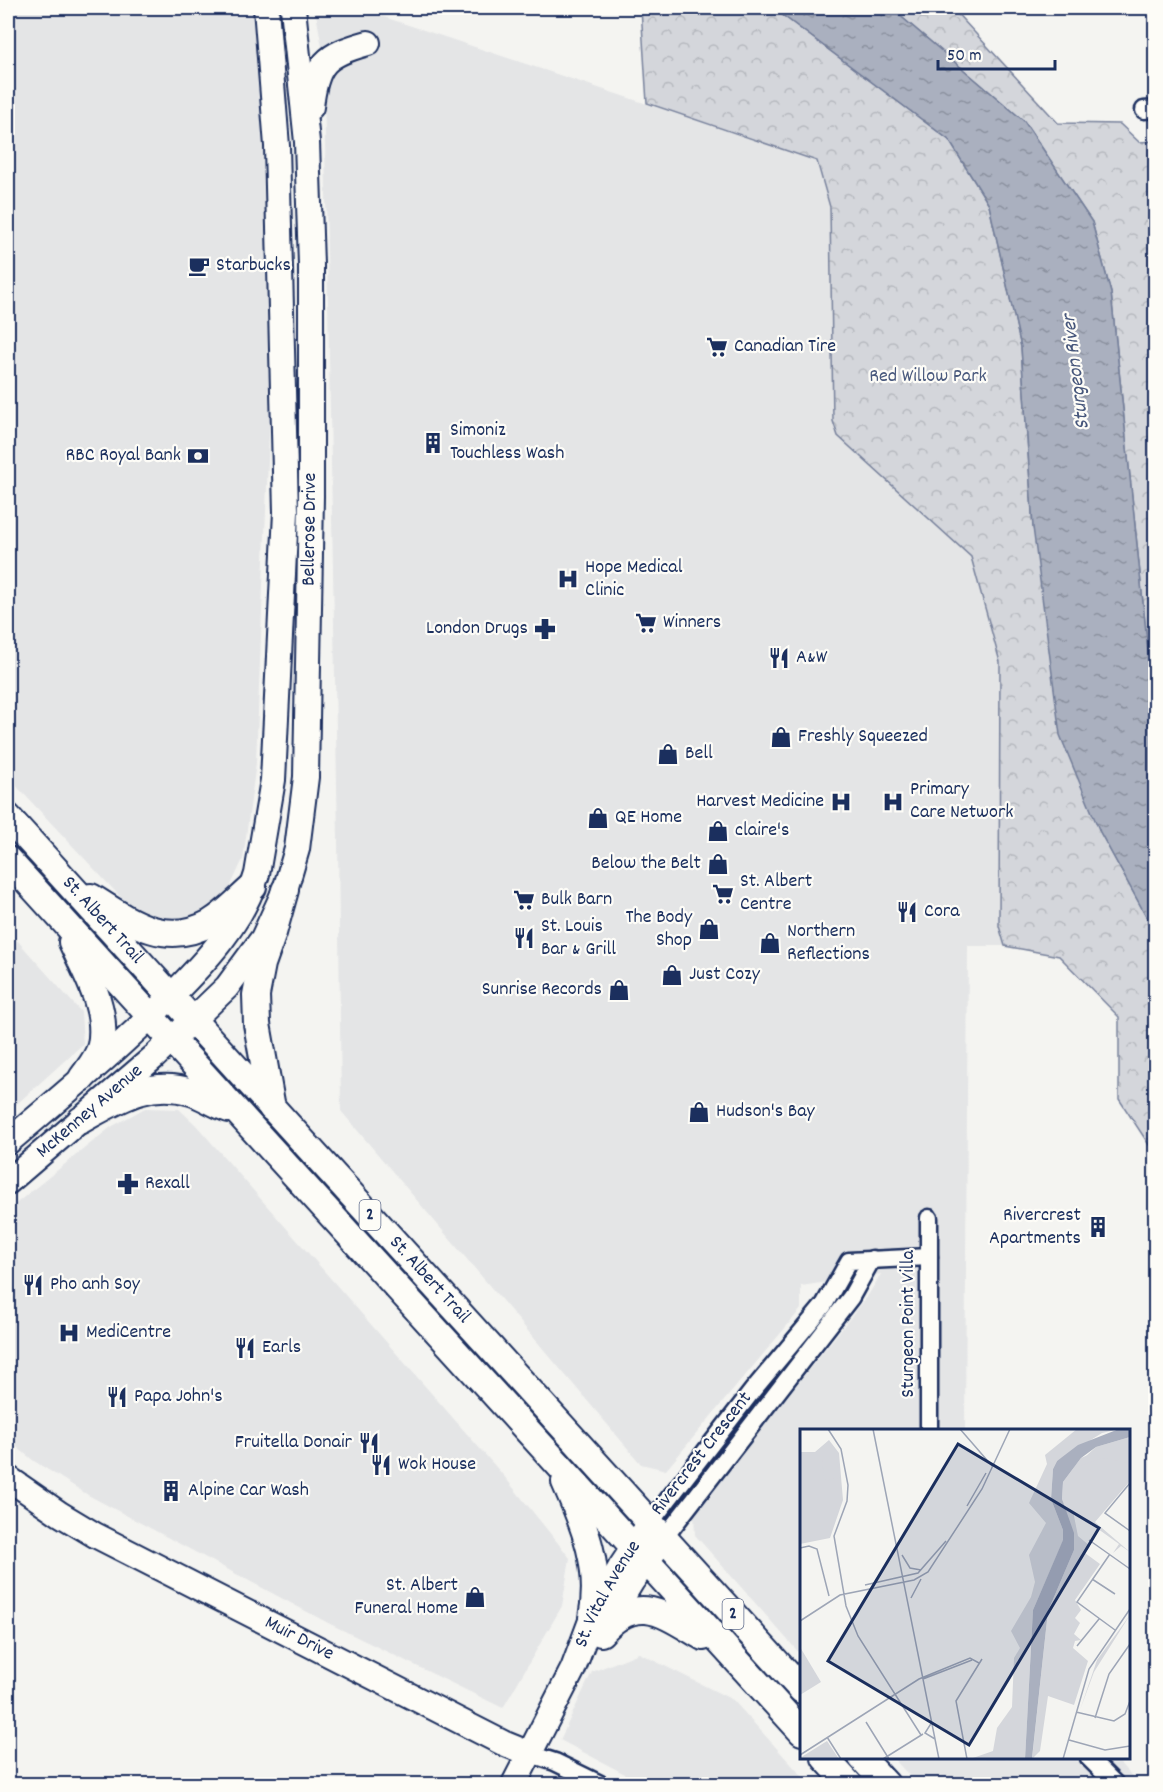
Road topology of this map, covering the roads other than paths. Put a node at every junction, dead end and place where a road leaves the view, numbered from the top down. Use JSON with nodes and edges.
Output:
{"nodes":[{"id":1,"x":266,"y":8,"type":"edge"},
{"id":2,"x":287,"y":10,"type":"edge"},
{"id":3,"x":368,"y":43,"type":"dead end"},
{"id":4,"x":307,"y":142,"type":"junction"},
{"id":5,"x":8,"y":817,"type":"edge"},
{"id":6,"x":8,"y":860,"type":"edge"},
{"id":7,"x":67,"y":882,"type":"junction"},
{"id":8,"x":253,"y":887,"type":"junction"},
{"id":9,"x":285,"y":890,"type":"junction"},
{"id":10,"x":63,"y":922,"type":"junction"},
{"id":11,"x":170,"y":997,"type":"junction"},
{"id":12,"x":151,"y":1017,"type":"junction"},
{"id":13,"x":192,"y":1020,"type":"junction"},
{"id":14,"x":172,"y":1041,"type":"junction"},
{"id":15,"x":82,"y":1078,"type":"junction"},
{"id":16,"x":272,"y":1108,"type":"junction"},
{"id":17,"x":238,"y":1113,"type":"junction"},
{"id":18,"x":81,"y":1120,"type":"junction"},
{"id":19,"x":8,"y":1142,"type":"edge"},
{"id":20,"x":8,"y":1182,"type":"edge"},
{"id":21,"x":929,"y":1218,"type":"dead end"},
{"id":22,"x":929,"y":1257,"type":"junction"},
{"id":23,"x":872,"y":1259,"type":"junction"},
{"id":24,"x":753,"y":1390,"type":"junction"},
{"id":25,"x":774,"y":1396,"type":"junction"},
{"id":26,"x":929,"y":1429,"type":"edge"},
{"id":27,"x":557,"y":1463,"type":"junction"},
{"id":28,"x":8,"y":1478,"type":"edge"},
{"id":29,"x":657,"y":1531,"type":"junction"},
{"id":30,"x":640,"y":1554,"type":"junction"},
{"id":31,"x":596,"y":1625,"type":"junction"},
{"id":32,"x":726,"y":1650,"type":"junction"},
{"id":33,"x":800,"y":1689,"type":"edge"},
{"id":34,"x":800,"y":1731,"type":"edge"},
{"id":35,"x":530,"y":1754,"type":"junction"},
{"id":36,"x":826,"y":1759,"type":"edge"},
{"id":37,"x":863,"y":1759,"type":"edge"},
{"id":38,"x":1090,"y":1759,"type":"edge"},
{"id":39,"x":514,"y":1785,"type":"edge"},
{"id":40,"x":600,"y":1785,"type":"edge"},
{"id":41,"x":849,"y":1785,"type":"edge"},
{"id":42,"x":886,"y":1785,"type":"edge"},
{"id":43,"x":1115,"y":1785,"type":"edge"}],
"edges":[{"from":1,"to":8,"type":"main road","name":"Bellerose Drive"},
{"from":2,"to":4,"type":"main road","name":"Bellerose Drive"},
{"from":3,"to":4,"type":"main road"},
{"from":4,"to":9,"type":"main road","name":"Bellerose Drive"},
{"from":5,"to":7,"type":"main road","name":"St. Albert Trail","number":"2"},
{"from":6,"to":10,"type":"main road","name":"St. Albert Trail","number":"2"},
{"from":7,"to":8,"type":"main road"},
{"from":7,"to":11,"type":"main road","name":"St. Albert Trail","number":"2"},
{"from":8,"to":11,"type":"main road","name":"Bellerose Drive"},
{"from":9,"to":13,"type":"main road","name":"Bellerose Drive"},
{"from":9,"to":16,"type":"main road"},
{"from":10,"to":12,"type":"main road","name":"St. Albert Trail","number":"2"},
{"from":10,"to":15,"type":"main road"},
{"from":11,"to":12,"type":"main road","name":"McKenney Avenue"},
{"from":11,"to":13,"type":"main road","name":"St. Albert Trail","number":"2"},
{"from":12,"to":14,"type":"main road","name":"St. Albert Trail","number":"2"},
{"from":12,"to":15,"type":"main road","name":"McKenney Avenue"},
{"from":13,"to":14,"type":"main road","name":"McKenney Avenue"},
{"from":13,"to":16,"type":"main road","name":"St. Albert Trail","number":"2"},
{"from":14,"to":17,"type":"main road","name":"St. Albert Trail","number":"2"},
{"from":14,"to":18,"type":"main road","name":"McKenney Avenue"},
{"from":15,"to":19,"type":"main road","name":"McKenney Avenue"},
{"from":16,"to":29,"type":"main road","name":"St. Albert Trail","number":"2"},
{"from":17,"to":18,"type":"main road"},
{"from":17,"to":27,"type":"main road","name":"St. Albert Trail","number":"2"},
{"from":18,"to":20,"type":"main road","name":"McKenney Avenue"},
{"from":21,"to":22,"type":"street","name":"Sturgeon Point Villa"},
{"from":22,"to":23,"type":"street","name":"Rivercrest Crescent"},
{"from":22,"to":26,"type":"street","name":"Sturgeon Point Villa"},
{"from":23,"to":24,"type":"street","name":"Rivercrest Crescent"},
{"from":23,"to":25,"type":"street","name":"Rivercrest Crescent"},
{"from":24,"to":25,"type":"street","name":"Rivercrest Crescent"},
{"from":24,"to":29,"type":"street","name":"Rivercrest Crescent"},
{"from":25,"to":29,"type":"street","name":"Rivercrest Crescent"},
{"from":27,"to":30,"type":"main road","name":"St. Albert Trail","number":"2"},
{"from":27,"to":31,"type":"main road"},
{"from":28,"to":35,"type":"main road","name":"Muir Drive"},
{"from":29,"to":30,"type":"main road","name":"St. Vital Avenue"},
{"from":29,"to":33,"type":"main road","name":"St. Albert Trail","number":"2"},
{"from":30,"to":31,"type":"main road","name":"St. Vital Avenue"},
{"from":30,"to":32,"type":"main road","name":"St. Albert Trail","number":"2"},
{"from":31,"to":32,"type":"main road"},
{"from":31,"to":35,"type":"main road","name":"St. Vital Avenue"},
{"from":32,"to":34,"type":"main road","name":"St. Albert Trail","number":"2"},
{"from":35,"to":39,"type":"main road","name":"St. Vital Avenue"},
{"from":35,"to":40,"type":"street","name":"Muir Drive"},
{"from":36,"to":41,"type":"main road"},
{"from":37,"to":42,"type":"main road"},
{"from":38,"to":43,"type":"street"}]}
